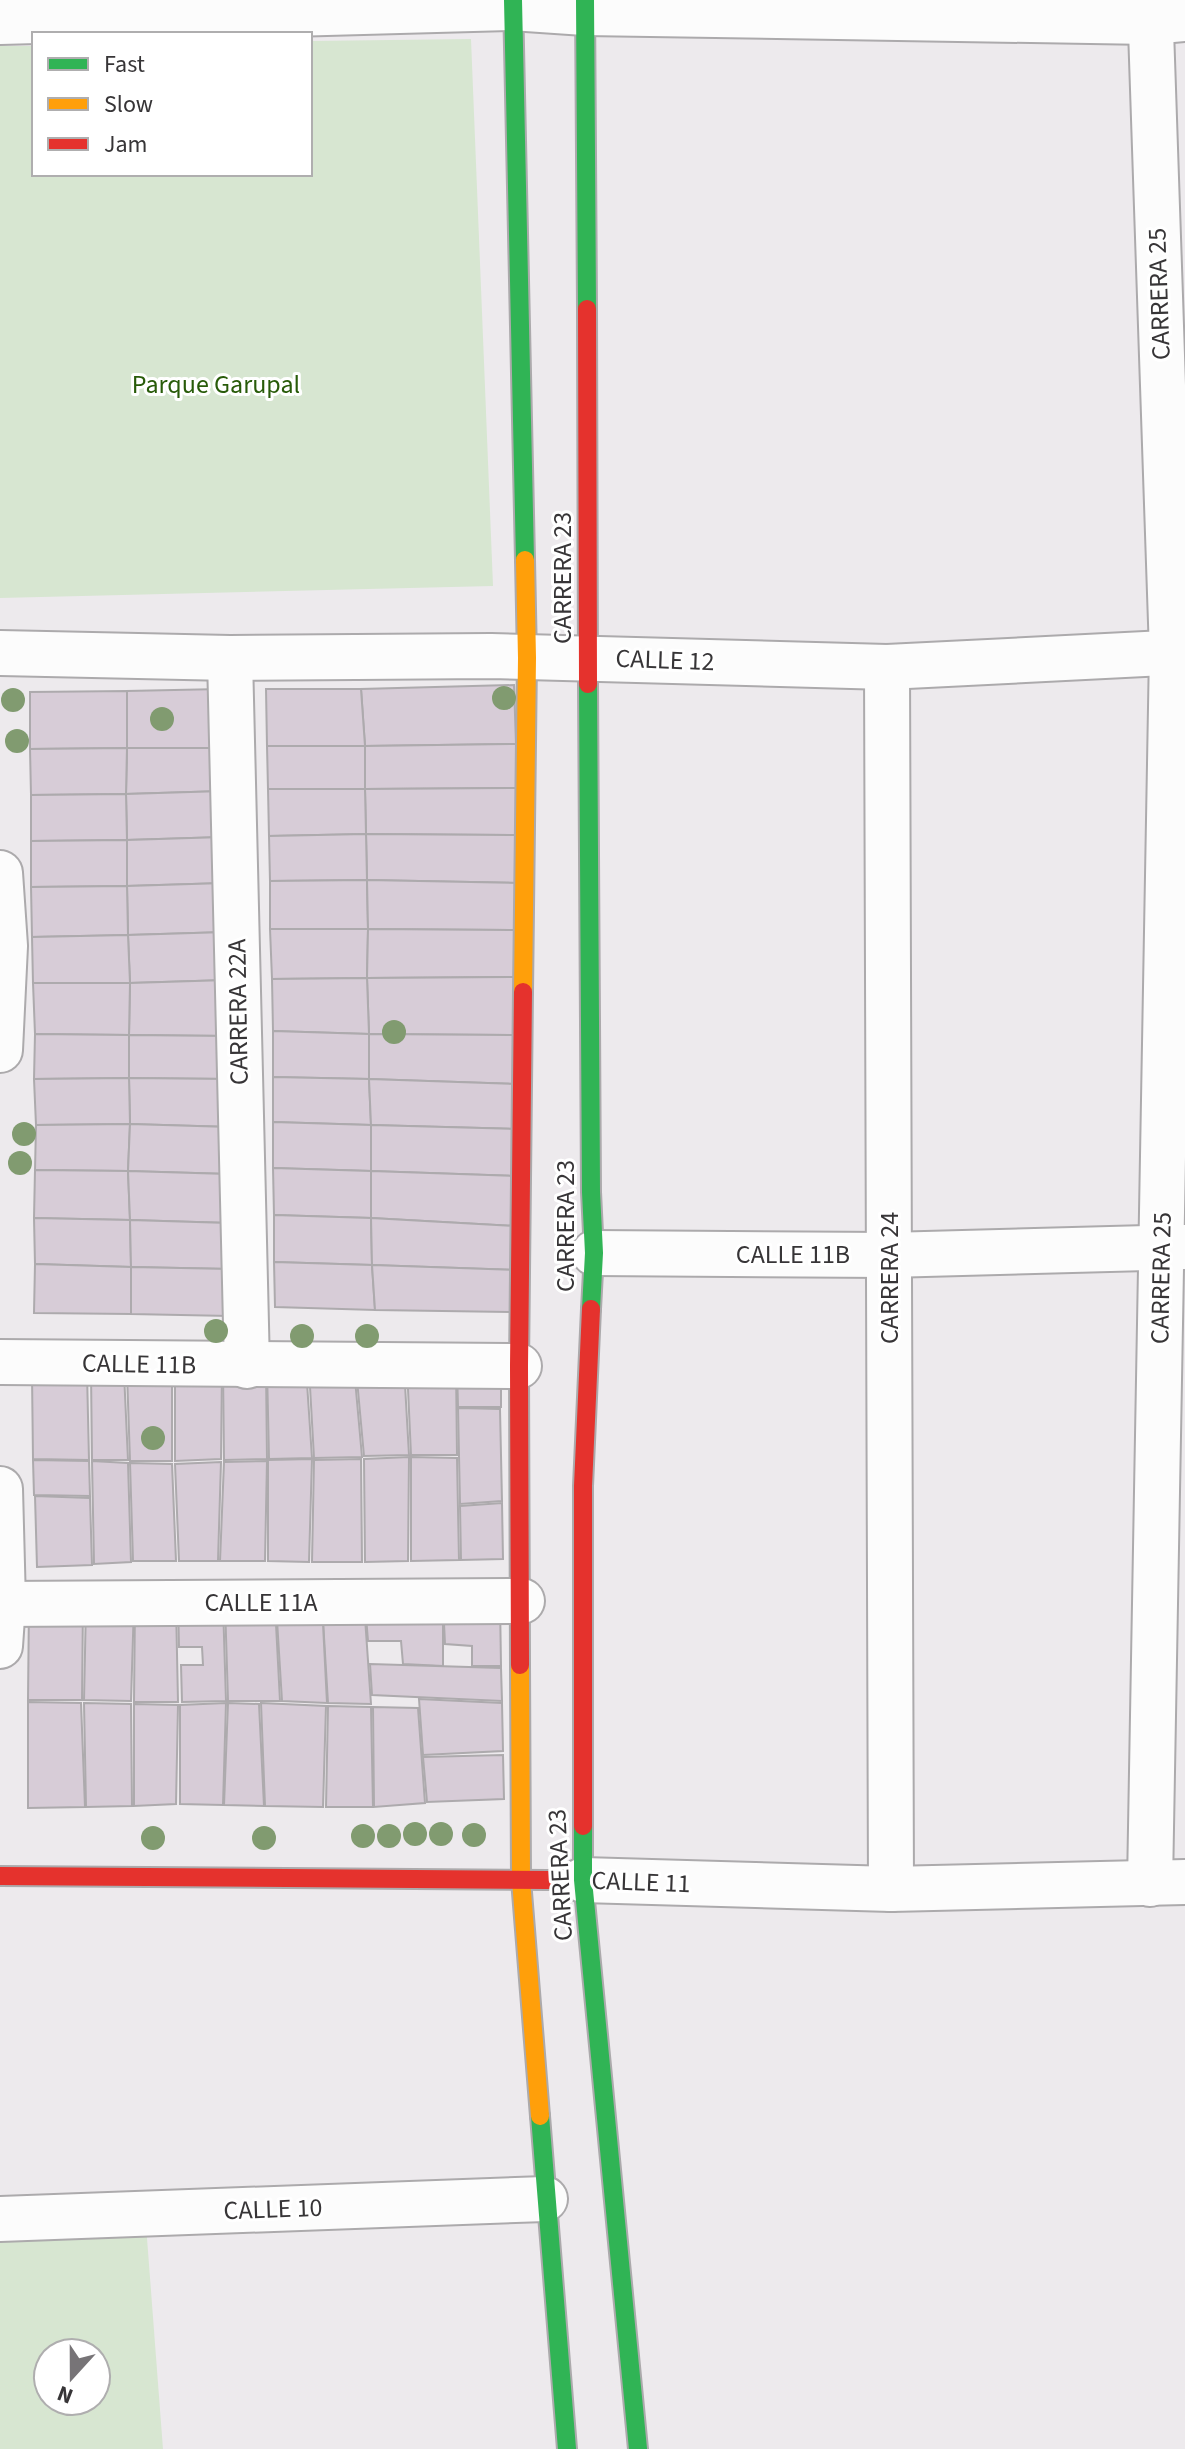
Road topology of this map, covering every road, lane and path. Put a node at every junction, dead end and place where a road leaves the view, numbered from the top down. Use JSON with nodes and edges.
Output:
{"nodes":[{"id":1,"x":513,"y":4,"type":"edge"},
{"id":2,"x":585,"y":7,"type":"edge"},
{"id":3,"x":12,"y":14,"type":"edge"},
{"id":4,"x":1162,"y":14,"type":"edge"},
{"id":5,"x":1178,"y":652,"type":"edge"},
{"id":6,"x":0,"y":653,"type":"edge"},
{"id":7,"x":230,"y":658,"type":"junction"},
{"id":8,"x":527,"y":658,"type":"junction"},
{"id":9,"x":588,"y":658,"type":"junction"},
{"id":10,"x":887,"y":667,"type":"junction"},
{"id":11,"x":0,"y":873,"type":"edge"},
{"id":12,"x":3,"y":946,"type":"edge"},
{"id":13,"x":0,"y":1050,"type":"edge"},
{"id":14,"x":1173,"y":1248,"type":"edge"},
{"id":15,"x":594,"y":1253,"type":"junction"},
{"id":16,"x":888,"y":1255,"type":"junction"},
{"id":17,"x":0,"y":1362,"type":"edge"},
{"id":18,"x":247,"y":1366,"type":"junction"},
{"id":19,"x":519,"y":1366,"type":"junction"},
{"id":20,"x":0,"y":1489,"type":"edge"},
{"id":21,"x":522,"y":1601,"type":"junction"},
{"id":22,"x":1,"y":1604,"type":"edge"},
{"id":23,"x":0,"y":1646,"type":"edge"},
{"id":24,"x":0,"y":1876,"type":"edge"},
{"id":25,"x":521,"y":1880,"type":"junction"},
{"id":26,"x":583,"y":1880,"type":"junction"},
{"id":27,"x":1168,"y":1883,"type":"edge"},
{"id":28,"x":891,"y":1889,"type":"junction"},
{"id":29,"x":545,"y":2199,"type":"junction"},
{"id":30,"x":0,"y":2219,"type":"edge"},
{"id":31,"x":567,"y":2449,"type":"edge"},
{"id":32,"x":638,"y":2449,"type":"edge"}],
"edges":[{"from":1,"to":2,"type":"street"},
{"from":1,"to":3,"type":"street"},
{"from":1,"to":8,"type":"main road","name":"CARRERA 23"},
{"from":2,"to":4,"type":"street"},
{"from":2,"to":9,"type":"main road","name":"CARRERA 23"},
{"from":4,"to":5,"type":"street","name":"CARRERA 25"},
{"from":5,"to":10,"type":"street","name":"CALLE 12"},
{"from":5,"to":14,"type":"street","name":"CARRERA 25"},
{"from":6,"to":7,"type":"street","name":"CALLE 12"},
{"from":7,"to":8,"type":"street","name":"CALLE 12"},
{"from":7,"to":18,"type":"street","name":"CARRERA 22A"},
{"from":8,"to":9,"type":"street","name":"CALLE 12"},
{"from":8,"to":19,"type":"main road","name":"CARRERA 23"},
{"from":9,"to":10,"type":"street","name":"CALLE 12"},
{"from":9,"to":15,"type":"main road","name":"CARRERA 23"},
{"from":10,"to":16,"type":"street","name":"CARRERA 24"},
{"from":11,"to":12,"type":"street"},
{"from":12,"to":13,"type":"street"},
{"from":14,"to":16,"type":"street","name":"CALLE 11B"},
{"from":14,"to":27,"type":"street","name":"CARRERA 25"},
{"from":15,"to":16,"type":"street","name":"CALLE 11B"},
{"from":15,"to":26,"type":"main road","name":"CARRERA 23"},
{"from":16,"to":28,"type":"street","name":"CARRERA 24"},
{"from":17,"to":18,"type":"street","name":"CALLE 11B"},
{"from":18,"to":19,"type":"street","name":"CALLE 11B"},
{"from":19,"to":21,"type":"main road","name":"CARRERA 23"},
{"from":20,"to":22,"type":"street"},
{"from":21,"to":22,"type":"street","name":"CALLE 11A"},
{"from":21,"to":25,"type":"main road","name":"CARRERA 23"},
{"from":22,"to":23,"type":"street"},
{"from":24,"to":25,"type":"main road","name":"CALLE 11"},
{"from":25,"to":26,"type":"main road","name":"CALLE 11"},
{"from":25,"to":29,"type":"main road","name":"CARRERA 23"},
{"from":26,"to":28,"type":"street","name":"CALLE 11"},
{"from":26,"to":32,"type":"main road","name":"CARRERA 23"},
{"from":27,"to":28,"type":"street","name":"CALLE 11"},
{"from":29,"to":30,"type":"street","name":"CALLE 10"},
{"from":29,"to":31,"type":"main road","name":"CARRERA 23"}]}
